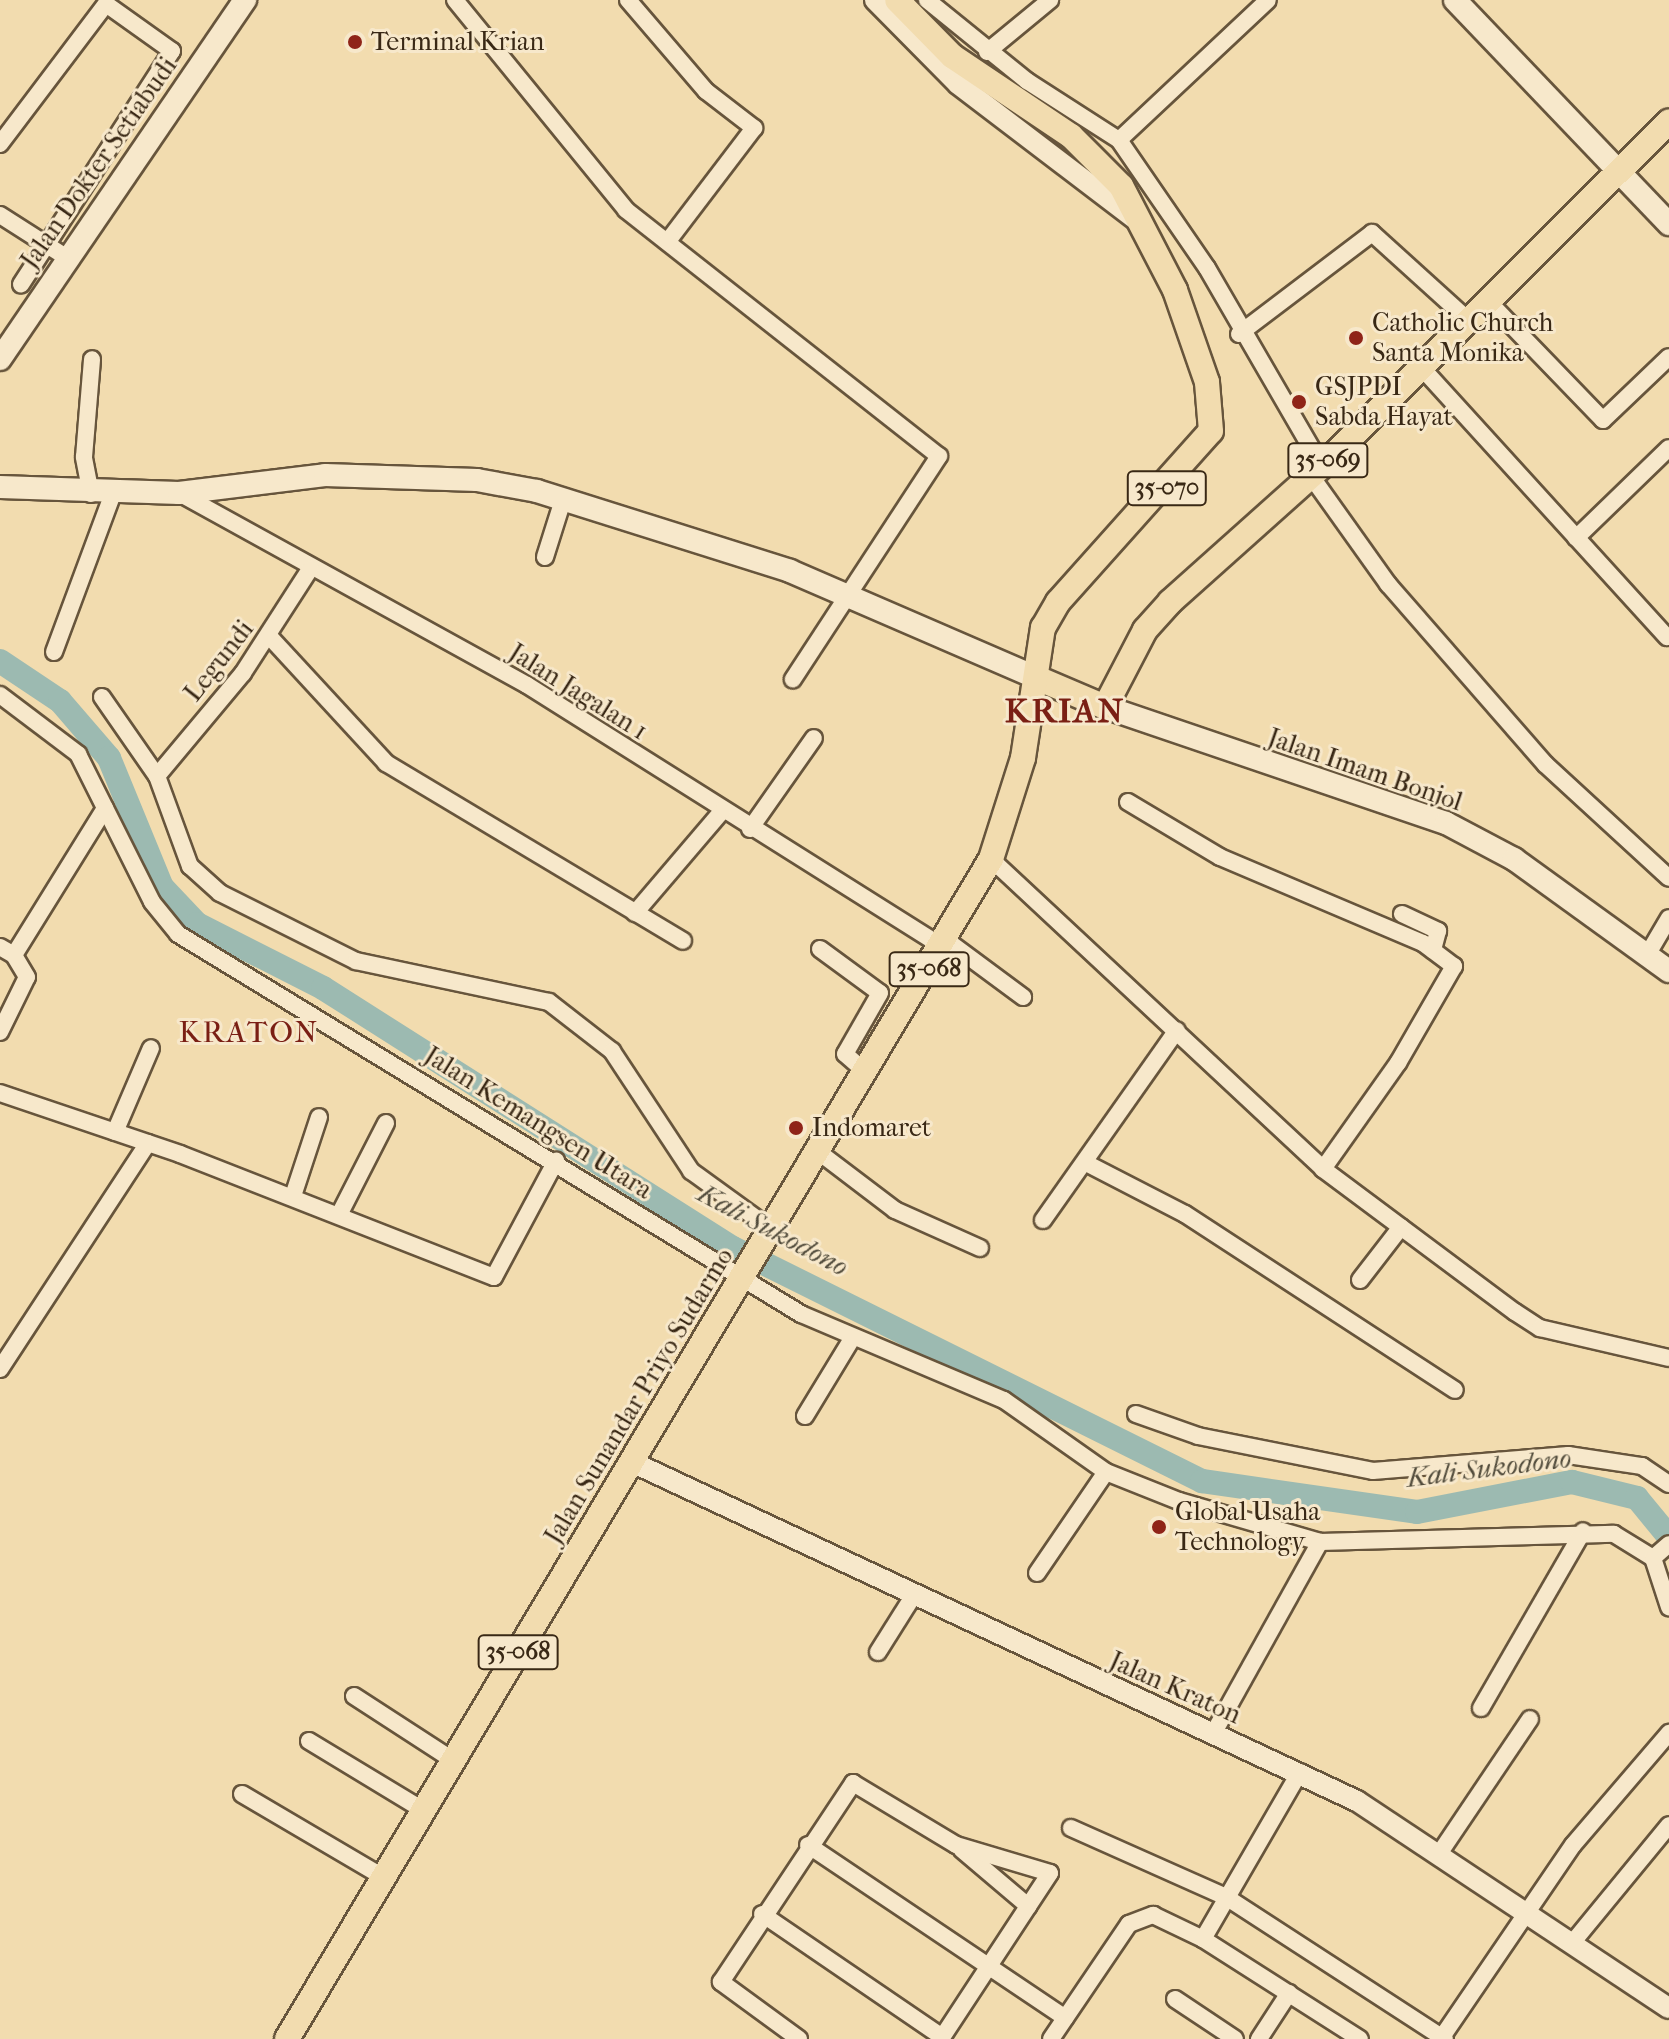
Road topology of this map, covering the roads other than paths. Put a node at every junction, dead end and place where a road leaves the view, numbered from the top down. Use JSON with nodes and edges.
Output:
{"nodes":[{"id":1,"x":245,"y":0,"type":"edge"},
{"id":2,"x":455,"y":0,"type":"edge"},
{"id":3,"x":628,"y":0,"type":"edge"},
{"id":4,"x":875,"y":0,"type":"edge"},
{"id":5,"x":897,"y":0,"type":"edge"},
{"id":6,"x":927,"y":0,"type":"edge"},
{"id":7,"x":1050,"y":0,"type":"edge"},
{"id":8,"x":1268,"y":0,"type":"edge"},
{"id":9,"x":1455,"y":0,"type":"edge"},
{"id":10,"x":987,"y":52,"type":"junction"},
{"id":11,"x":1669,"y":104,"type":"edge"},
{"id":12,"x":1669,"y":121,"type":"edge"},
{"id":13,"x":1119,"y":140,"type":"junction"},
{"id":14,"x":0,"y":144,"type":"edge"},
{"id":15,"x":1613,"y":166,"type":"junction"},
{"id":16,"x":0,"y":215,"type":"edge"},
{"id":17,"x":1669,"y":224,"type":"edge"},
{"id":18,"x":667,"y":242,"type":"junction"},
{"id":19,"x":57,"y":251,"type":"junction"},
{"id":20,"x":1167,"y":272,"type":"junction"},
{"id":21,"x":21,"y":284,"type":"dead end"},
{"id":22,"x":1489,"y":302,"type":"junction"},
{"id":23,"x":1468,"y":320,"type":"junction"},
{"id":24,"x":1239,"y":334,"type":"junction"},
{"id":25,"x":1669,"y":357,"type":"edge"},
{"id":26,"x":0,"y":359,"type":"edge"},
{"id":27,"x":92,"y":359,"type":"dead end"},
{"id":28,"x":1422,"y":368,"type":"junction"},
{"id":29,"x":1669,"y":448,"type":"edge"},
{"id":30,"x":1316,"y":471,"type":"junction"},
{"id":31,"x":0,"y":487,"type":"edge"},
{"id":32,"x":179,"y":493,"type":"junction"},
{"id":33,"x":102,"y":494,"type":"junction"},
{"id":34,"x":563,"y":500,"type":"junction"},
{"id":35,"x":1576,"y":538,"type":"junction"},
{"id":36,"x":545,"y":557,"type":"dead end"},
{"id":37,"x":310,"y":569,"type":"junction"},
{"id":38,"x":845,"y":595,"type":"junction"},
{"id":39,"x":269,"y":636,"type":"junction"},
{"id":40,"x":1667,"y":637,"type":"dead end"},
{"id":41,"x":54,"y":652,"type":"dead end"},
{"id":42,"x":1037,"y":678,"type":"junction"},
{"id":43,"x":793,"y":679,"type":"dead end"},
{"id":44,"x":0,"y":695,"type":"edge"},
{"id":45,"x":102,"y":697,"type":"dead end"},
{"id":46,"x":1105,"y":707,"type":"junction"},
{"id":47,"x":814,"y":738,"type":"dead end"},
{"id":48,"x":157,"y":776,"type":"junction"},
{"id":49,"x":1128,"y":802,"type":"dead end"},
{"id":50,"x":105,"y":808,"type":"junction"},
{"id":51,"x":722,"y":811,"type":"junction"},
{"id":52,"x":750,"y":829,"type":"junction"},
{"id":53,"x":991,"y":859,"type":"junction"},
{"id":54,"x":1669,"y":878,"type":"edge"},
{"id":55,"x":635,"y":913,"type":"junction"},
{"id":56,"x":1402,"y":914,"type":"dead end"},
{"id":57,"x":1669,"y":918,"type":"edge"},
{"id":58,"x":683,"y":941,"type":"dead end"},
{"id":59,"x":944,"y":944,"type":"junction"},
{"id":60,"x":1436,"y":944,"type":"junction"},
{"id":61,"x":820,"y":949,"type":"dead end"},
{"id":62,"x":7,"y":951,"type":"edge"},
{"id":63,"x":1646,"y":957,"type":"junction"},
{"id":64,"x":1669,"y":971,"type":"edge"},
{"id":65,"x":1023,"y":997,"type":"dead end"},
{"id":66,"x":1177,"y":1030,"type":"junction"},
{"id":67,"x":0,"y":1032,"type":"edge"},
{"id":68,"x":151,"y":1048,"type":"dead end"},
{"id":69,"x":867,"y":1073,"type":"junction"},
{"id":70,"x":0,"y":1094,"type":"edge"},
{"id":71,"x":319,"y":1117,"type":"dead end"},
{"id":72,"x":386,"y":1123,"type":"dead end"},
{"id":73,"x":115,"y":1132,"type":"junction"},
{"id":74,"x":148,"y":1143,"type":"junction"},
{"id":75,"x":820,"y":1153,"type":"junction"},
{"id":76,"x":556,"y":1161,"type":"junction"},
{"id":77,"x":1086,"y":1163,"type":"junction"},
{"id":78,"x":1323,"y":1169,"type":"junction"},
{"id":79,"x":293,"y":1196,"type":"junction"},
{"id":80,"x":340,"y":1213,"type":"junction"},
{"id":81,"x":1043,"y":1220,"type":"dead end"},
{"id":82,"x":1401,"y":1227,"type":"junction"},
{"id":83,"x":769,"y":1233,"type":"junction"},
{"id":84,"x":980,"y":1248,"type":"dead end"},
{"id":85,"x":746,"y":1271,"type":"junction"},
{"id":86,"x":1360,"y":1280,"type":"dead end"},
{"id":87,"x":853,"y":1337,"type":"junction"},
{"id":88,"x":1669,"y":1358,"type":"edge"},
{"id":89,"x":0,"y":1369,"type":"edge"},
{"id":90,"x":1455,"y":1390,"type":"dead end"},
{"id":91,"x":1136,"y":1414,"type":"dead end"},
{"id":92,"x":805,"y":1416,"type":"dead end"},
{"id":93,"x":634,"y":1463,"type":"junction"},
{"id":94,"x":1106,"y":1472,"type":"junction"},
{"id":95,"x":1669,"y":1484,"type":"edge"},
{"id":96,"x":1583,"y":1531,"type":"junction"},
{"id":97,"x":1320,"y":1542,"type":"junction"},
{"id":98,"x":1660,"y":1551,"type":"edge"},
{"id":99,"x":1037,"y":1573,"type":"dead end"},
{"id":100,"x":912,"y":1598,"type":"junction"},
{"id":101,"x":1669,"y":1607,"type":"edge"},
{"id":102,"x":878,"y":1652,"type":"dead end"},
{"id":103,"x":354,"y":1696,"type":"dead end"},
{"id":104,"x":1481,"y":1708,"type":"dead end"},
{"id":105,"x":1530,"y":1719,"type":"dead end"},
{"id":106,"x":1669,"y":1733,"type":"edge"},
{"id":107,"x":1213,"y":1734,"type":"junction"},
{"id":108,"x":309,"y":1741,"type":"dead end"},
{"id":109,"x":454,"y":1761,"type":"junction"},
{"id":110,"x":1300,"y":1772,"type":"junction"},
{"id":111,"x":242,"y":1794,"type":"dead end"},
{"id":112,"x":423,"y":1810,"type":"junction"},
{"id":113,"x":1669,"y":1825,"type":"edge"},
{"id":114,"x":1071,"y":1828,"type":"dead end"},
{"id":115,"x":808,"y":1845,"type":"junction"},
{"id":116,"x":956,"y":1845,"type":"junction"},
{"id":117,"x":1441,"y":1851,"type":"junction"},
{"id":118,"x":381,"y":1876,"type":"junction"},
{"id":119,"x":1226,"y":1897,"type":"junction"},
{"id":120,"x":1028,"y":1906,"type":"junction"},
{"id":121,"x":1527,"y":1911,"type":"junction"},
{"id":122,"x":762,"y":1914,"type":"junction"},
{"id":123,"x":1203,"y":1939,"type":"junction"},
{"id":124,"x":1573,"y":1942,"type":"junction"},
{"id":125,"x":989,"y":1968,"type":"junction"},
{"id":126,"x":1289,"y":1993,"type":"junction"},
{"id":127,"x":1175,"y":1999,"type":"dead end"},
{"id":128,"x":1669,"y":2008,"type":"edge"},
{"id":129,"x":1065,"y":2018,"type":"junction"},
{"id":130,"x":942,"y":2038,"type":"edge"},
{"id":131,"x":1444,"y":2038,"type":"edge"},
{"id":132,"x":287,"y":2039,"type":"edge"},
{"id":133,"x":799,"y":2039,"type":"edge"},
{"id":134,"x":1051,"y":2039,"type":"edge"},
{"id":135,"x":1235,"y":2039,"type":"edge"},
{"id":136,"x":1259,"y":2039,"type":"edge"},
{"id":137,"x":1360,"y":2039,"type":"edge"}],
"edges":[{"from":1,"to":19,"type":"main road","name":"Jalan Dokter Setiabudi"},
{"from":2,"to":18,"type":"street"},
{"from":3,"to":18,"type":"street"},
{"from":4,"to":20,"type":"street"},
{"from":5,"to":20,"type":"main road","number":"35-070"},
{"from":6,"to":10,"type":"street"},
{"from":7,"to":10,"type":"street"},
{"from":8,"to":13,"type":"street"},
{"from":9,"to":15,"type":"main road"},
{"from":10,"to":13,"type":"street"},
{"from":11,"to":15,"type":"main road","number":"35-069"},
{"from":12,"to":15,"type":"main road","number":"35-069"},
{"from":13,"to":24,"type":"street"},
{"from":14,"to":19,"type":"street"},
{"from":15,"to":17,"type":"main road"},
{"from":15,"to":22,"type":"main road","number":"35-069"},
{"from":16,"to":19,"type":"street"},
{"from":18,"to":38,"type":"street"},
{"from":19,"to":21,"type":"street"},
{"from":19,"to":26,"type":"main road","name":"Jalan Dokter Setiabudi"},
{"from":20,"to":42,"type":"main road","number":"35-070"},
{"from":22,"to":23,"type":"main road","number":"35-069"},
{"from":22,"to":25,"type":"street"},
{"from":23,"to":24,"type":"street"},
{"from":23,"to":28,"type":"main road","number":"35-069"},
{"from":24,"to":30,"type":"street"},
{"from":27,"to":33,"type":"street"},
{"from":28,"to":30,"type":"main road","number":"35-069"},
{"from":28,"to":35,"type":"street"},
{"from":29,"to":35,"type":"street"},
{"from":30,"to":46,"type":"main road","number":"35-069"},
{"from":30,"to":54,"type":"street"},
{"from":31,"to":33,"type":"main road"},
{"from":32,"to":33,"type":"main road"},
{"from":32,"to":34,"type":"main road"},
{"from":32,"to":37,"type":"street","name":"Jalan Jagalan 1"},
{"from":33,"to":41,"type":"street"},
{"from":34,"to":36,"type":"street"},
{"from":34,"to":38,"type":"main road"},
{"from":35,"to":40,"type":"street"},
{"from":37,"to":39,"type":"street","name":"Legundi"},
{"from":37,"to":51,"type":"street","name":"Jalan Jagalan 1"},
{"from":38,"to":42,"type":"main road"},
{"from":38,"to":43,"type":"street"},
{"from":39,"to":48,"type":"street","name":"Legundi"},
{"from":39,"to":55,"type":"street"},
{"from":42,"to":46,"type":"main road"},
{"from":42,"to":53,"type":"main road","name":"Jalan Sunandar Priyo Sudarmo","number":"35-068"},
{"from":44,"to":50,"type":"street","name":"Jalan Kemangsen Utara"},
{"from":45,"to":48,"type":"street"},
{"from":46,"to":63,"type":"main road","name":"Jalan Imam Bonjol"},
{"from":47,"to":52,"type":"street"},
{"from":48,"to":83,"type":"street"},
{"from":49,"to":60,"type":"street"},
{"from":50,"to":62,"type":"street"},
{"from":50,"to":76,"type":"street","name":"Jalan Kemangsen Utara"},
{"from":51,"to":52,"type":"street","name":"Jalan Jagalan 1"},
{"from":51,"to":55,"type":"street"},
{"from":52,"to":59,"type":"street","name":"Jalan Jagalan 1"},
{"from":53,"to":59,"type":"main road","name":"Jalan Sunandar Priyo Sudarmo","number":"35-068"},
{"from":53,"to":66,"type":"street"},
{"from":55,"to":58,"type":"street"},
{"from":56,"to":60,"type":"street"},
{"from":57,"to":63,"type":"street"},
{"from":59,"to":65,"type":"street","name":"Jalan Jagalan 1"},
{"from":59,"to":69,"type":"main road","name":"Jalan Sunandar Priyo Sudarmo","number":"35-068"},
{"from":60,"to":78,"type":"street"},
{"from":61,"to":69,"type":"street"},
{"from":62,"to":67,"type":"street"},
{"from":63,"to":64,"type":"main road","name":"Jalan Imam Bonjol"},
{"from":66,"to":77,"type":"street"},
{"from":66,"to":78,"type":"street"},
{"from":68,"to":73,"type":"street"},
{"from":69,"to":75,"type":"main road","name":"Jalan Sunandar Priyo Sudarmo","number":"35-068"},
{"from":70,"to":73,"type":"street"},
{"from":71,"to":79,"type":"street"},
{"from":72,"to":80,"type":"street"},
{"from":73,"to":74,"type":"street"},
{"from":74,"to":79,"type":"street"},
{"from":74,"to":89,"type":"street"},
{"from":75,"to":83,"type":"main road","name":"Jalan Sunandar Priyo Sudarmo","number":"35-068"},
{"from":75,"to":84,"type":"street"},
{"from":76,"to":80,"type":"street"},
{"from":76,"to":85,"type":"street","name":"Jalan Kemangsen Utara"},
{"from":77,"to":81,"type":"street"},
{"from":77,"to":90,"type":"street"},
{"from":78,"to":82,"type":"street"},
{"from":79,"to":80,"type":"street"},
{"from":82,"to":86,"type":"street"},
{"from":82,"to":88,"type":"street"},
{"from":83,"to":85,"type":"main road","name":"Jalan Sunandar Priyo Sudarmo","number":"35-068"},
{"from":85,"to":87,"type":"street","name":"Jalan Kemangsen Utara"},
{"from":85,"to":93,"type":"main road","name":"Jalan Sunandar Priyo Sudarmo","number":"35-068"},
{"from":87,"to":92,"type":"street"},
{"from":87,"to":94,"type":"street","name":"Jalan Kemangsen Utara"},
{"from":91,"to":95,"type":"street"},
{"from":93,"to":100,"type":"street","name":"Jalan Kraton"},
{"from":93,"to":109,"type":"main road","name":"Jalan Sunandar Priyo Sudarmo","number":"35-068"},
{"from":94,"to":97,"type":"street","name":"Jalan Kemangsen Utara"},
{"from":94,"to":99,"type":"street"},
{"from":96,"to":97,"type":"street","name":"Jalan Kemangsen Utara"},
{"from":96,"to":98,"type":"street","name":"Jalan Kemangsen Utara"},
{"from":96,"to":104,"type":"street"},
{"from":97,"to":107,"type":"street"},
{"from":98,"to":101,"type":"street","name":"Jalan Kemangsen Utara"},
{"from":100,"to":102,"type":"street"},
{"from":100,"to":107,"type":"street","name":"Jalan Kraton"},
{"from":103,"to":109,"type":"street"},
{"from":105,"to":117,"type":"street"},
{"from":106,"to":121,"type":"street"},
{"from":107,"to":110,"type":"street","name":"Jalan Kraton"},
{"from":108,"to":112,"type":"street"},
{"from":109,"to":112,"type":"main road","name":"Jalan Sunandar Priyo Sudarmo","number":"35-068"},
{"from":110,"to":117,"type":"street","name":"Jalan Kraton"},
{"from":110,"to":119,"type":"street"},
{"from":111,"to":118,"type":"street"},
{"from":112,"to":118,"type":"main road","name":"Jalan Sunandar Priyo Sudarmo","number":"35-068"},
{"from":113,"to":124,"type":"street"},
{"from":114,"to":119,"type":"street"},
{"from":115,"to":116,"type":"street"},
{"from":115,"to":122,"type":"street"},
{"from":115,"to":125,"type":"street"},
{"from":116,"to":120,"type":"street"},
{"from":116,"to":120,"type":"street"},
{"from":117,"to":121,"type":"street","name":"Jalan Kraton"},
{"from":118,"to":132,"type":"main road","name":"Jalan Sunandar Priyo Sudarmo","number":"35-068"},
{"from":119,"to":123,"type":"street"},
{"from":119,"to":131,"type":"street"},
{"from":120,"to":125,"type":"street"},
{"from":121,"to":124,"type":"street","name":"Jalan Kraton"},
{"from":121,"to":131,"type":"street"},
{"from":122,"to":130,"type":"street"},
{"from":122,"to":133,"type":"street"},
{"from":123,"to":126,"type":"street"},
{"from":123,"to":129,"type":"street"},
{"from":124,"to":128,"type":"street","name":"Jalan Kraton"},
{"from":125,"to":129,"type":"street"},
{"from":125,"to":130,"type":"street"},
{"from":126,"to":136,"type":"street"},
{"from":126,"to":137,"type":"street"},
{"from":127,"to":135,"type":"street"},
{"from":129,"to":134,"type":"street"}]}
